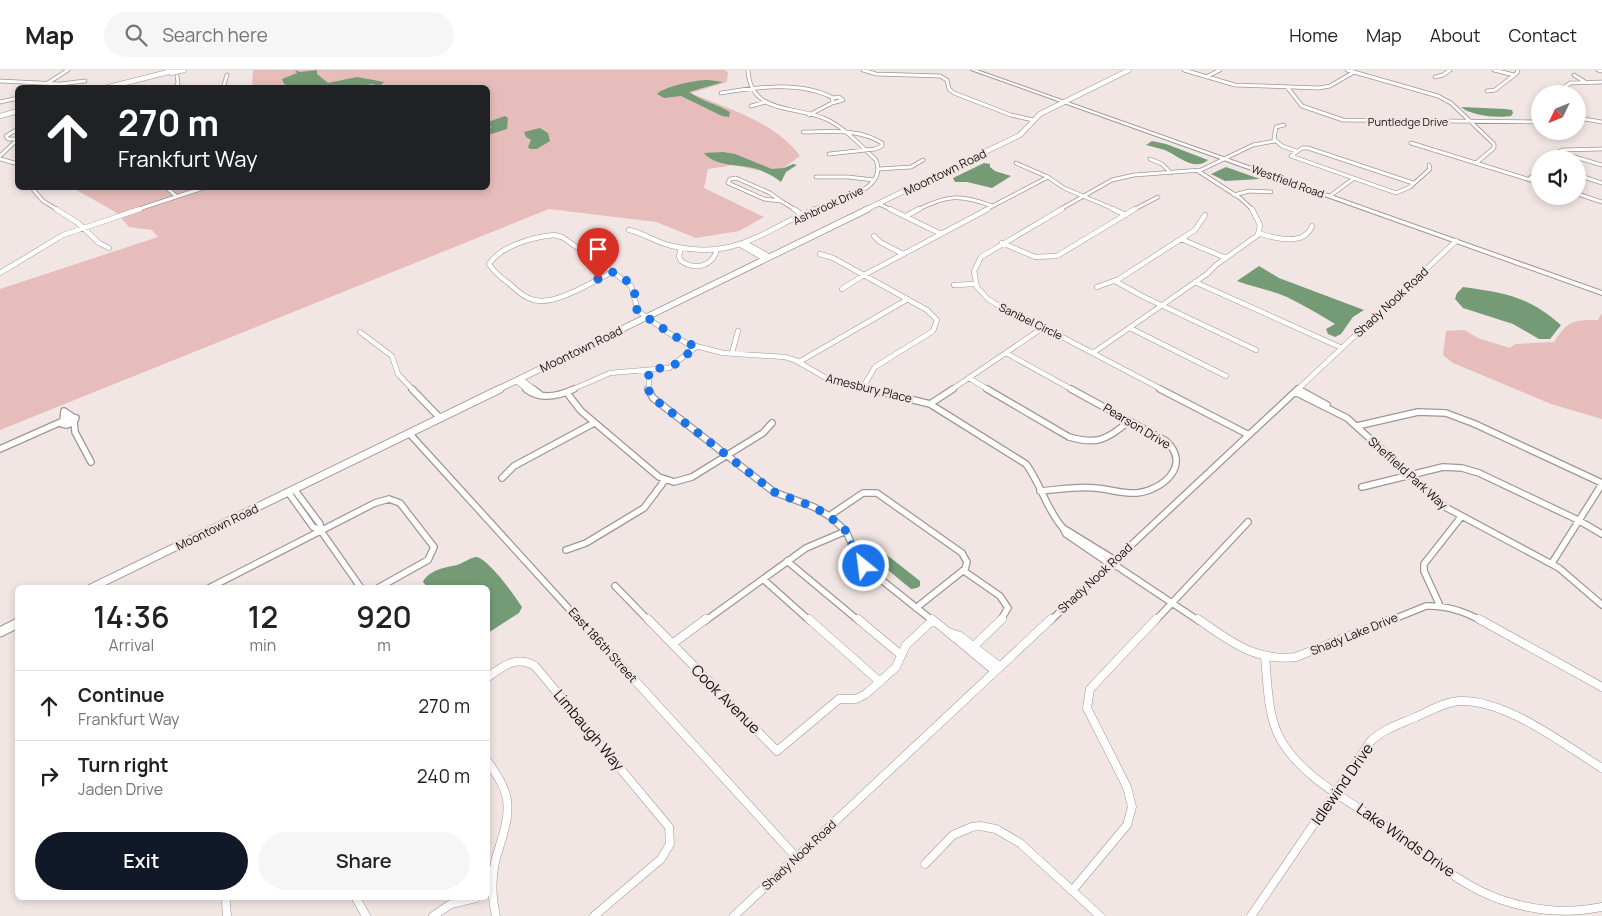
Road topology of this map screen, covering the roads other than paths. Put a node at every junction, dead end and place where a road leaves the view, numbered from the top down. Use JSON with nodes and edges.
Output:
{"nodes":[{"id":1,"x":68,"y":70,"type":"edge"},
{"id":2,"x":176,"y":70,"type":"edge"},
{"id":3,"x":184,"y":70,"type":"edge"},
{"id":4,"x":748,"y":70,"type":"edge"},
{"id":5,"x":863,"y":70,"type":"edge"},
{"id":6,"x":973,"y":70,"type":"edge"},
{"id":7,"x":1128,"y":70,"type":"edge"},
{"id":8,"x":1184,"y":70,"type":"edge"},
{"id":9,"x":1220,"y":70,"type":"edge"},
{"id":10,"x":1347,"y":70,"type":"edge"},
{"id":11,"x":1450,"y":70,"type":"edge"},
{"id":12,"x":1494,"y":70,"type":"edge"},
{"id":13,"x":1518,"y":70,"type":"edge"},
{"id":14,"x":1598,"y":70,"type":"edge"},
{"id":15,"x":1602,"y":71,"type":"edge"},
{"id":16,"x":1354,"y":72,"type":"junction"},
{"id":17,"x":227,"y":75,"type":"dead end"},
{"id":18,"x":1514,"y":75,"type":"junction"},
{"id":19,"x":1574,"y":75,"type":"dead end"},
{"id":20,"x":177,"y":76,"type":"dead end"},
{"id":21,"x":1206,"y":77,"type":"junction"},
{"id":22,"x":1435,"y":77,"type":"dead end"},
{"id":23,"x":0,"y":81,"type":"edge"},
{"id":24,"x":85,"y":81,"type":"dead end"},
{"id":25,"x":1585,"y":82,"type":"junction"},
{"id":26,"x":1602,"y":82,"type":"edge"},
{"id":27,"x":48,"y":83,"type":"junction"},
{"id":28,"x":45,"y":85,"type":"edge"},
{"id":29,"x":117,"y":85,"type":"edge"},
{"id":30,"x":125,"y":85,"type":"edge"},
{"id":31,"x":176,"y":85,"type":"edge"},
{"id":32,"x":224,"y":85,"type":"edge"},
{"id":33,"x":1567,"y":85,"type":"edge"},
{"id":34,"x":1287,"y":87,"type":"junction"},
{"id":35,"x":750,"y":88,"type":"junction"},
{"id":36,"x":1487,"y":91,"type":"dead end"},
{"id":37,"x":721,"y":92,"type":"dead end"},
{"id":38,"x":833,"y":98,"type":"junction"},
{"id":39,"x":15,"y":99,"type":"edge"},
{"id":40,"x":0,"y":102,"type":"edge"},
{"id":41,"x":768,"y":102,"type":"junction"},
{"id":42,"x":1065,"y":102,"type":"junction"},
{"id":43,"x":832,"y":103,"type":"junction"},
{"id":44,"x":751,"y":106,"type":"dead end"},
{"id":45,"x":15,"y":111,"type":"edge"},
{"id":46,"x":0,"y":114,"type":"edge"},
{"id":47,"x":809,"y":115,"type":"junction"},
{"id":48,"x":1586,"y":119,"type":"edge"},
{"id":49,"x":1033,"y":120,"type":"junction"},
{"id":50,"x":1471,"y":121,"type":"junction"},
{"id":51,"x":1531,"y":122,"type":"edge"},
{"id":52,"x":1602,"y":122,"type":"edge"},
{"id":53,"x":1284,"y":125,"type":"dead end"},
{"id":54,"x":15,"y":131,"type":"edge"},
{"id":55,"x":803,"y":132,"type":"dead end"},
{"id":56,"x":842,"y":132,"type":"junction"},
{"id":57,"x":1,"y":133,"type":"edge"},
{"id":58,"x":8,"y":134,"type":"junction"},
{"id":59,"x":15,"y":139,"type":"edge"},
{"id":60,"x":15,"y":142,"type":"edge"},
{"id":61,"x":1275,"y":142,"type":"junction"},
{"id":62,"x":1411,"y":143,"type":"dead end"},
{"id":63,"x":1602,"y":149,"type":"edge"},
{"id":64,"x":1563,"y":150,"type":"edge"},
{"id":65,"x":865,"y":151,"type":"junction"},
{"id":66,"x":1296,"y":152,"type":"junction"},
{"id":67,"x":829,"y":154,"type":"dead end"},
{"id":68,"x":0,"y":157,"type":"edge"},
{"id":69,"x":1150,"y":159,"type":"dead end"},
{"id":70,"x":1224,"y":159,"type":"junction"},
{"id":71,"x":923,"y":160,"type":"dead end"},
{"id":72,"x":1586,"y":160,"type":"edge"},
{"id":73,"x":1476,"y":162,"type":"junction"},
{"id":74,"x":15,"y":163,"type":"edge"},
{"id":75,"x":1016,"y":163,"type":"dead end"},
{"id":76,"x":1429,"y":165,"type":"dead end"},
{"id":77,"x":1602,"y":165,"type":"edge"},
{"id":78,"x":879,"y":169,"type":"junction"},
{"id":79,"x":1198,"y":171,"type":"junction"},
{"id":80,"x":1171,"y":174,"type":"junction"},
{"id":81,"x":816,"y":177,"type":"dead end"},
{"id":82,"x":1048,"y":177,"type":"junction"},
{"id":83,"x":1586,"y":178,"type":"edge"},
{"id":84,"x":1353,"y":179,"type":"junction"},
{"id":85,"x":1529,"y":179,"type":"edge"},
{"id":86,"x":874,"y":180,"type":"junction"},
{"id":87,"x":1413,"y":183,"type":"junction"},
{"id":88,"x":1602,"y":183,"type":"edge"},
{"id":89,"x":34,"y":190,"type":"edge"},
{"id":90,"x":169,"y":190,"type":"edge"},
{"id":91,"x":196,"y":190,"type":"edge"},
{"id":92,"x":1271,"y":192,"type":"dead end"},
{"id":93,"x":1234,"y":194,"type":"junction"},
{"id":94,"x":176,"y":196,"type":"junction"},
{"id":95,"x":1330,"y":196,"type":"junction"},
{"id":96,"x":1084,"y":197,"type":"junction"},
{"id":97,"x":1158,"y":197,"type":"dead end"},
{"id":98,"x":1586,"y":197,"type":"edge"},
{"id":99,"x":781,"y":201,"type":"junction"},
{"id":100,"x":1602,"y":202,"type":"edge"},
{"id":101,"x":879,"y":204,"type":"junction"},
{"id":102,"x":992,"y":206,"type":"junction"},
{"id":103,"x":803,"y":214,"type":"junction"},
{"id":104,"x":1126,"y":214,"type":"junction"},
{"id":105,"x":1205,"y":214,"type":"dead end"},
{"id":106,"x":906,"y":216,"type":"junction"},
{"id":107,"x":1312,"y":226,"type":"dead end"},
{"id":108,"x":84,"y":227,"type":"junction"},
{"id":109,"x":629,"y":230,"type":"dead end"},
{"id":110,"x":1258,"y":233,"type":"junction"},
{"id":111,"x":941,"y":234,"type":"junction"},
{"id":112,"x":874,"y":236,"type":"dead end"},
{"id":113,"x":1181,"y":239,"type":"junction"},
{"id":114,"x":1456,"y":241,"type":"junction"},
{"id":115,"x":747,"y":244,"type":"junction"},
{"id":116,"x":1002,"y":244,"type":"junction"},
{"id":117,"x":741,"y":245,"type":"junction"},
{"id":118,"x":109,"y":248,"type":"dead end"},
{"id":119,"x":681,"y":248,"type":"junction"},
{"id":120,"x":717,"y":249,"type":"junction"},
{"id":121,"x":820,"y":254,"type":"dead end"},
{"id":122,"x":903,"y":254,"type":"junction"},
{"id":123,"x":768,"y":258,"type":"junction"},
{"id":124,"x":1226,"y":258,"type":"junction"},
{"id":125,"x":1044,"y":259,"type":"junction"},
{"id":126,"x":1046,"y":266,"type":"dead end"},
{"id":127,"x":613,"y":272,"type":"junction"},
{"id":128,"x":0,"y":273,"type":"edge"},
{"id":129,"x":864,"y":275,"type":"junction"},
{"id":130,"x":1115,"y":281,"type":"junction"},
{"id":131,"x":1195,"y":282,"type":"junction"},
{"id":132,"x":976,"y":284,"type":"junction"},
{"id":133,"x":954,"y":285,"type":"dead end"},
{"id":134,"x":1097,"y":287,"type":"dead end"},
{"id":135,"x":842,"y":289,"type":"dead end"},
{"id":136,"x":1602,"y":293,"type":"edge"},
{"id":137,"x":908,"y":299,"type":"junction"},
{"id":138,"x":1162,"y":305,"type":"junction"},
{"id":139,"x":647,"y":317,"type":"junction"},
{"id":140,"x":1044,"y":327,"type":"junction"},
{"id":141,"x":1130,"y":328,"type":"junction"},
{"id":142,"x":738,"y":331,"type":"dead end"},
{"id":143,"x":360,"y":332,"type":"dead end"},
{"id":144,"x":696,"y":347,"type":"junction"},
{"id":145,"x":1342,"y":348,"type":"junction"},
{"id":146,"x":1256,"y":350,"type":"dead end"},
{"id":147,"x":732,"y":353,"type":"junction"},
{"id":148,"x":1006,"y":353,"type":"junction"},
{"id":149,"x":1093,"y":353,"type":"junction"},
{"id":150,"x":799,"y":362,"type":"junction"},
{"id":151,"x":649,"y":370,"type":"junction"},
{"id":152,"x":1226,"y":376,"type":"dead end"},
{"id":153,"x":969,"y":378,"type":"junction"},
{"id":154,"x":518,"y":380,"type":"junction"},
{"id":155,"x":863,"y":387,"type":"junction"},
{"id":156,"x":1297,"y":391,"type":"junction"},
{"id":157,"x":567,"y":393,"type":"junction"},
{"id":158,"x":930,"y":404,"type":"junction"},
{"id":159,"x":440,"y":418,"type":"junction"},
{"id":160,"x":74,"y":419,"type":"junction"},
{"id":161,"x":1129,"y":421,"type":"junction"},
{"id":162,"x":64,"y":423,"type":"junction"},
{"id":163,"x":594,"y":423,"type":"junction"},
{"id":164,"x":772,"y":423,"type":"dead end"},
{"id":165,"x":1357,"y":426,"type":"junction"},
{"id":166,"x":75,"y":432,"type":"junction"},
{"id":167,"x":409,"y":433,"type":"junction"},
{"id":168,"x":1249,"y":435,"type":"junction"},
{"id":169,"x":0,"y":449,"type":"edge"},
{"id":170,"x":727,"y":455,"type":"junction"},
{"id":171,"x":91,"y":462,"type":"dead end"},
{"id":172,"x":1410,"y":475,"type":"junction"},
{"id":173,"x":502,"y":478,"type":"dead end"},
{"id":174,"x":665,"y":480,"type":"junction"},
{"id":175,"x":1602,"y":483,"type":"edge"},
{"id":176,"x":1362,"y":487,"type":"dead end"},
{"id":177,"x":294,"y":489,"type":"junction"},
{"id":178,"x":1040,"y":491,"type":"junction"},
{"id":179,"x":288,"y":492,"type":"junction"},
{"id":180,"x":829,"y":516,"type":"junction"},
{"id":181,"x":1461,"y":517,"type":"junction"},
{"id":182,"x":1578,"y":520,"type":"junction"},
{"id":183,"x":1248,"y":522,"type":"dead end"},
{"id":184,"x":321,"y":531,"type":"junction"},
{"id":185,"x":846,"y":531,"type":"junction"},
{"id":186,"x":1602,"y":534,"type":"edge"},
{"id":187,"x":566,"y":550,"type":"dead end"},
{"id":188,"x":787,"y":561,"type":"junction"},
{"id":189,"x":1112,"y":562,"type":"junction"},
{"id":190,"x":1552,"y":563,"type":"junction"},
{"id":191,"x":964,"y":571,"type":"junction"},
{"id":192,"x":762,"y":579,"type":"junction"},
{"id":193,"x":97,"y":585,"type":"edge"},
{"id":194,"x":215,"y":585,"type":"edge"},
{"id":195,"x":360,"y":585,"type":"edge"},
{"id":196,"x":383,"y":585,"type":"edge"},
{"id":197,"x":615,"y":586,"type":"dead end"},
{"id":198,"x":1173,"y":602,"type":"junction"},
{"id":199,"x":1602,"y":605,"type":"edge"},
{"id":200,"x":1440,"y":606,"type":"junction"},
{"id":201,"x":916,"y":608,"type":"junction"},
{"id":202,"x":932,"y":621,"type":"junction"},
{"id":203,"x":15,"y":624,"type":"edge"},
{"id":204,"x":0,"y":632,"type":"edge"},
{"id":205,"x":948,"y":632,"type":"junction"},
{"id":206,"x":672,"y":644,"type":"junction"},
{"id":207,"x":974,"y":646,"type":"junction"},
{"id":208,"x":901,"y":655,"type":"junction"},
{"id":209,"x":1265,"y":657,"type":"junction"},
{"id":210,"x":998,"y":669,"type":"junction"},
{"id":211,"x":490,"y":676,"type":"edge"},
{"id":212,"x":880,"y":682,"type":"junction"},
{"id":213,"x":1602,"y":688,"type":"edge"},
{"id":214,"x":490,"y":765,"type":"edge"},
{"id":215,"x":1602,"y":768,"type":"edge"},
{"id":216,"x":1336,"y":791,"type":"junction"},
{"id":217,"x":796,"y":857,"type":"junction"},
{"id":218,"x":925,"y":864,"type":"dead end"},
{"id":219,"x":490,"y":888,"type":"edge"},
{"id":220,"x":1072,"y":890,"type":"junction"},
{"id":221,"x":490,"y":897,"type":"edge"},
{"id":222,"x":357,"y":900,"type":"edge"},
{"id":223,"x":468,"y":900,"type":"edge"},
{"id":224,"x":226,"y":902,"type":"dead end"},
{"id":225,"x":1602,"y":907,"type":"edge"},
{"id":226,"x":227,"y":916,"type":"edge"},
{"id":227,"x":366,"y":916,"type":"edge"},
{"id":228,"x":433,"y":916,"type":"edge"},
{"id":229,"x":496,"y":916,"type":"edge"},
{"id":230,"x":594,"y":916,"type":"edge"},
{"id":231,"x":734,"y":916,"type":"edge"},
{"id":232,"x":1100,"y":916,"type":"edge"},
{"id":233,"x":1251,"y":916,"type":"edge"}],
"edges":[{"from":1,"to":27,"type":"street"},
{"from":2,"to":29,"type":"main road"},
{"from":3,"to":30,"type":"main road"},
{"from":4,"to":35,"type":"street"},
{"from":5,"to":49,"type":"street"},
{"from":6,"to":42,"type":"main road","name":"Westfield Road"},
{"from":7,"to":42,"type":"street","name":"Moontown Road"},
{"from":8,"to":21,"type":"street"},
{"from":9,"to":21,"type":"street"},
{"from":10,"to":16,"type":"street"},
{"from":11,"to":22,"type":"street"},
{"from":12,"to":18,"type":"street"},
{"from":13,"to":18,"type":"street"},
{"from":14,"to":15,"type":"street"},
{"from":16,"to":34,"type":"street"},
{"from":16,"to":50,"type":"street"},
{"from":17,"to":32,"type":"street"},
{"from":18,"to":36,"type":"street"},
{"from":19,"to":25,"type":"street"},
{"from":20,"to":31,"type":"street"},
{"from":21,"to":34,"type":"street"},
{"from":23,"to":27,"type":"street"},
{"from":24,"to":27,"type":"street"},
{"from":25,"to":26,"type":"street"},
{"from":25,"to":33,"type":"street"},
{"from":27,"to":28,"type":"street"},
{"from":34,"to":50,"type":"street","name":"Puntledge Drive"},
{"from":35,"to":37,"type":"street"},
{"from":35,"to":38,"type":"street"},
{"from":35,"to":41,"type":"street"},
{"from":38,"to":43,"type":"street"},
{"from":38,"to":43,"type":"street"},
{"from":39,"to":40,"type":"street"},
{"from":41,"to":44,"type":"street"},
{"from":41,"to":47,"type":"street"},
{"from":42,"to":49,"type":"street","name":"Moontown Road"},
{"from":42,"to":70,"type":"main road","name":"Westfield Road"},
{"from":43,"to":47,"type":"street"},
{"from":45,"to":46,"type":"main road"},
{"from":47,"to":56,"type":"street"},
{"from":48,"to":52,"type":"street"},
{"from":49,"to":101,"type":"street","name":"Moontown Road"},
{"from":50,"to":51,"type":"street","name":"Puntledge Drive"},
{"from":50,"to":73,"type":"street"},
{"from":53,"to":61,"type":"street"},
{"from":54,"to":58,"type":"street"},
{"from":55,"to":56,"type":"street"},
{"from":56,"to":65,"type":"street"},
{"from":56,"to":65,"type":"street"},
{"from":57,"to":58,"type":"street"},
{"from":58,"to":59,"type":"street"},
{"from":60,"to":68,"type":"street"},
{"from":61,"to":66,"type":"street"},
{"from":61,"to":70,"type":"street"},
{"from":62,"to":73,"type":"street"},
{"from":63,"to":64,"type":"street"},
{"from":65,"to":67,"type":"street"},
{"from":65,"to":78,"type":"street"},
{"from":66,"to":84,"type":"street"},
{"from":66,"to":87,"type":"street"},
{"from":68,"to":74,"type":"street"},
{"from":69,"to":80,"type":"street"},
{"from":70,"to":79,"type":"street"},
{"from":70,"to":95,"type":"main road","name":"Westfield Road"},
{"from":71,"to":78,"type":"street"},
{"from":72,"to":77,"type":"street"},
{"from":73,"to":85,"type":"street"},
{"from":75,"to":82,"type":"street"},
{"from":76,"to":87,"type":"street"},
{"from":78,"to":86,"type":"street","name":"Ashbrook Drive"},
{"from":79,"to":80,"type":"street"},
{"from":79,"to":93,"type":"street"},
{"from":80,"to":96,"type":"street"},
{"from":81,"to":86,"type":"street"},
{"from":82,"to":96,"type":"street"},
{"from":82,"to":102,"type":"street"},
{"from":83,"to":88,"type":"street"},
{"from":84,"to":87,"type":"street"},
{"from":84,"to":95,"type":"street"},
{"from":86,"to":103,"type":"street","name":"Ashbrook Drive"},
{"from":89,"to":108,"type":"street"},
{"from":90,"to":94,"type":"street"},
{"from":91,"to":94,"type":"street"},
{"from":92,"to":93,"type":"street"},
{"from":93,"to":110,"type":"street"},
{"from":94,"to":108,"type":"street"},
{"from":95,"to":114,"type":"main road","name":"Westfield Road"},
{"from":96,"to":104,"type":"street"},
{"from":96,"to":116,"type":"street"},
{"from":97,"to":104,"type":"street"},
{"from":98,"to":100,"type":"street"},
{"from":99,"to":99,"type":"street"},
{"from":99,"to":103,"type":"street"},
{"from":101,"to":106,"type":"street"},
{"from":101,"to":123,"type":"street","name":"Moontown Road"},
{"from":102,"to":106,"type":"street"},
{"from":102,"to":111,"type":"street"},
{"from":103,"to":115,"type":"street","name":"Ashbrook Drive"},
{"from":104,"to":125,"type":"street"},
{"from":105,"to":113,"type":"street"},
{"from":106,"to":111,"type":"street"},
{"from":107,"to":110,"type":"street"},
{"from":108,"to":118,"type":"street"},
{"from":108,"to":128,"type":"street"},
{"from":109,"to":119,"type":"street","name":"Ashbrook Drive"},
{"from":110,"to":124,"type":"street"},
{"from":111,"to":122,"type":"street"},
{"from":112,"to":122,"type":"street"},
{"from":113,"to":124,"type":"street"},
{"from":113,"to":130,"type":"street"},
{"from":114,"to":136,"type":"main road","name":"Westfield Road"},
{"from":114,"to":145,"type":"street","name":"Shady Nook Road"},
{"from":115,"to":117,"type":"street","name":"Ashbrook Drive"},
{"from":115,"to":123,"type":"street"},
{"from":116,"to":125,"type":"street"},
{"from":116,"to":132,"type":"street"},
{"from":117,"to":120,"type":"street","name":"Ashbrook Drive"},
{"from":117,"to":123,"type":"street"},
{"from":119,"to":120,"type":"street","name":"Ashbrook Drive"},
{"from":119,"to":120,"type":"street"},
{"from":121,"to":129,"type":"street"},
{"from":122,"to":129,"type":"street"},
{"from":123,"to":139,"type":"street","name":"Moontown Road"},
{"from":124,"to":131,"type":"street"},
{"from":125,"to":126,"type":"street"},
{"from":127,"to":127,"type":"street","name":"Amesbury Place"},
{"from":127,"to":139,"type":"street","name":"Amesbury Place"},
{"from":129,"to":135,"type":"street"},
{"from":129,"to":137,"type":"street"},
{"from":130,"to":134,"type":"street"},
{"from":130,"to":138,"type":"street"},
{"from":131,"to":138,"type":"street"},
{"from":131,"to":145,"type":"street"},
{"from":132,"to":133,"type":"street"},
{"from":132,"to":140,"type":"street","name":"Sanibel Circle"},
{"from":137,"to":150,"type":"street"},
{"from":137,"to":155,"type":"street"},
{"from":138,"to":141,"type":"street"},
{"from":138,"to":146,"type":"street"},
{"from":139,"to":144,"type":"street","name":"Amesbury Place"},
{"from":139,"to":154,"type":"street","name":"Moontown Road"},
{"from":140,"to":148,"type":"street"},
{"from":140,"to":149,"type":"street","name":"Sanibel Circle"},
{"from":141,"to":149,"type":"street"},
{"from":141,"to":152,"type":"street"},
{"from":142,"to":147,"type":"street"},
{"from":143,"to":159,"type":"street"},
{"from":144,"to":147,"type":"street","name":"Amesbury Place"},
{"from":144,"to":151,"type":"street"},
{"from":145,"to":156,"type":"street","name":"Shady Nook Road"},
{"from":147,"to":150,"type":"street","name":"Amesbury Place"},
{"from":148,"to":153,"type":"street"},
{"from":148,"to":161,"type":"street","name":"Pearson Drive"},
{"from":149,"to":168,"type":"street","name":"Sanibel Circle"},
{"from":150,"to":155,"type":"street","name":"Amesbury Place"},
{"from":151,"to":157,"type":"street"},
{"from":151,"to":170,"type":"street"},
{"from":153,"to":158,"type":"street"},
{"from":153,"to":161,"type":"street"},
{"from":154,"to":157,"type":"street"},
{"from":154,"to":159,"type":"street","name":"Moontown Road"},
{"from":155,"to":158,"type":"street","name":"Amesbury Place"},
{"from":156,"to":165,"type":"street","name":"Sheffield Park Way"},
{"from":156,"to":168,"type":"street","name":"Shady Nook Road"},
{"from":157,"to":163,"type":"street"},
{"from":158,"to":178,"type":"street","name":"Amesbury Place"},
{"from":159,"to":167,"type":"street","name":"Moontown Road"},
{"from":160,"to":162,"type":"street"},
{"from":160,"to":162,"type":"street"},
{"from":160,"to":166,"type":"street"},
{"from":161,"to":178,"type":"street","name":"Pearson Drive"},
{"from":162,"to":166,"type":"street"},
{"from":162,"to":169,"type":"street"},
{"from":163,"to":173,"type":"street"},
{"from":163,"to":174,"type":"street"},
{"from":164,"to":170,"type":"street"},
{"from":165,"to":172,"type":"street","name":"Sheffield Park Way"},
{"from":165,"to":175,"type":"street"},
{"from":166,"to":171,"type":"street"},
{"from":167,"to":177,"type":"street","name":"Moontown Road"},
{"from":167,"to":217,"type":"street","name":"East 186th Street"},
{"from":168,"to":189,"type":"street","name":"Shady Nook Road"},
{"from":170,"to":174,"type":"street"},
{"from":170,"to":180,"type":"street"},
{"from":172,"to":176,"type":"street"},
{"from":172,"to":181,"type":"street","name":"Sheffield Park Way"},
{"from":172,"to":182,"type":"street"},
{"from":174,"to":187,"type":"street"},
{"from":175,"to":182,"type":"street"},
{"from":177,"to":179,"type":"street","name":"Moontown Road"},
{"from":177,"to":184,"type":"street"},
{"from":178,"to":189,"type":"street","name":"Amesbury Place"},
{"from":179,"to":184,"type":"street"},
{"from":179,"to":193,"type":"street","name":"Moontown Road"},
{"from":180,"to":185,"type":"street"},
{"from":180,"to":191,"type":"street"},
{"from":181,"to":190,"type":"street","name":"Sheffield Park Way"},
{"from":181,"to":200,"type":"street"},
{"from":182,"to":186,"type":"street"},
{"from":182,"to":190,"type":"street"},
{"from":183,"to":198,"type":"street"},
{"from":184,"to":194,"type":"street"},
{"from":184,"to":195,"type":"street"},
{"from":184,"to":196,"type":"street"},
{"from":185,"to":188,"type":"street"},
{"from":185,"to":201,"type":"street"},
{"from":188,"to":192,"type":"street"},
{"from":188,"to":208,"type":"street"},
{"from":189,"to":198,"type":"street","name":"Shady Lake Drive"},
{"from":189,"to":210,"type":"street","name":"Shady Nook Road"},
{"from":190,"to":199,"type":"street","name":"Sheffield Park Way"},
{"from":191,"to":201,"type":"street"},
{"from":191,"to":207,"type":"street"},
{"from":192,"to":206,"type":"street"},
{"from":192,"to":212,"type":"street"},
{"from":197,"to":206,"type":"street","name":"Cook Avenue"},
{"from":198,"to":209,"type":"street","name":"Shady Lake Drive"},
{"from":198,"to":220,"type":"street"},
{"from":200,"to":209,"type":"street","name":"Shady Lake Drive"},
{"from":200,"to":213,"type":"street","name":"Shady Lake Drive"},
{"from":201,"to":202,"type":"street"},
{"from":202,"to":205,"type":"street"},
{"from":202,"to":208,"type":"street"},
{"from":203,"to":204,"type":"street"},
{"from":205,"to":207,"type":"street"},
{"from":205,"to":210,"type":"street"},
{"from":206,"to":212,"type":"street","name":"Cook Avenue"},
{"from":207,"to":210,"type":"street"},
{"from":208,"to":212,"type":"street"},
{"from":209,"to":216,"type":"street","name":"Lake Winds Drive"},
{"from":210,"to":217,"type":"street","name":"Shady Nook Road"},
{"from":211,"to":230,"type":"street","name":"Limbaugh Way"},
{"from":214,"to":219,"type":"street"},
{"from":215,"to":216,"type":"street","name":"Idlewind Drive"},
{"from":216,"to":225,"type":"street","name":"Lake Winds Drive"},
{"from":216,"to":233,"type":"street","name":"Idlewind Drive"},
{"from":217,"to":231,"type":"street","name":"Shady Nook Road"},
{"from":218,"to":220,"type":"street"},
{"from":220,"to":232,"type":"street"},
{"from":221,"to":229,"type":"street"},
{"from":222,"to":227,"type":"street"},
{"from":223,"to":228,"type":"street"},
{"from":224,"to":226,"type":"street"}]}
